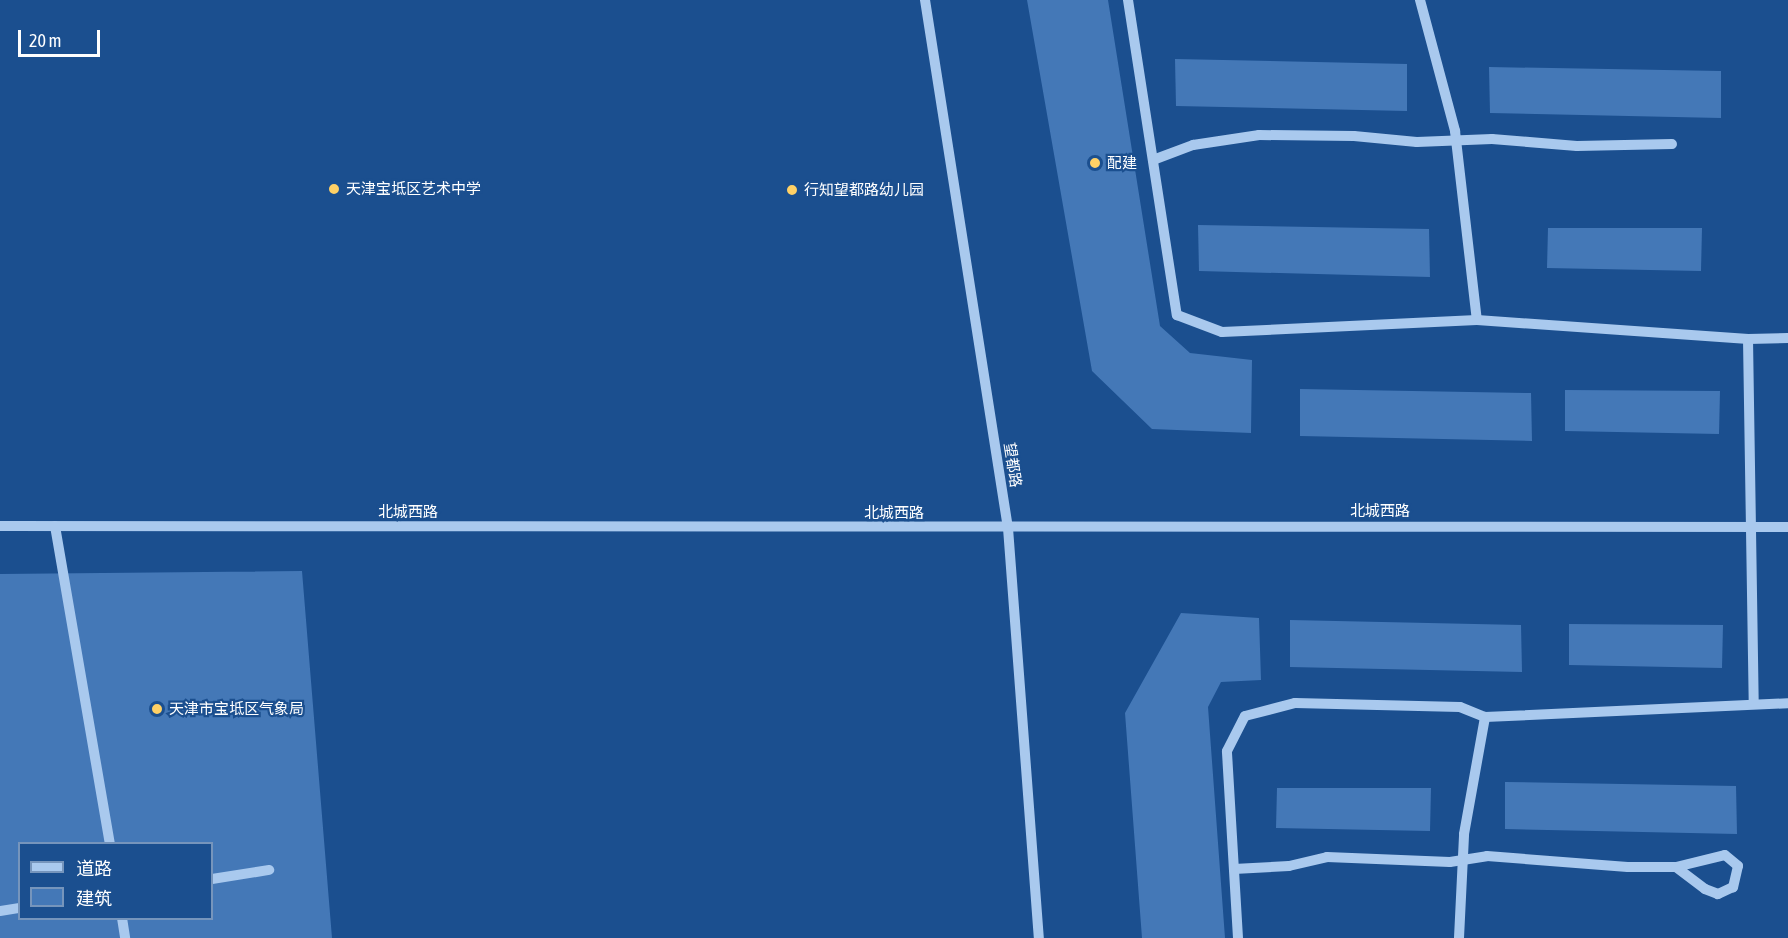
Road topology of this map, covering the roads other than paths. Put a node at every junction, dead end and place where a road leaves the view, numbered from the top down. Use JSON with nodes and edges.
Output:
{"nodes":[{"id":1,"x":925,"y":0,"type":"edge"},
{"id":2,"x":1128,"y":0,"type":"edge"},
{"id":3,"x":1420,"y":0,"type":"edge"},
{"id":4,"x":1456,"y":142,"type":"junction"},
{"id":5,"x":1672,"y":144,"type":"dead end"},
{"id":6,"x":1153,"y":160,"type":"junction"},
{"id":7,"x":1477,"y":320,"type":"junction"},
{"id":8,"x":1788,"y":338,"type":"edge"},
{"id":9,"x":1748,"y":339,"type":"junction"},
{"id":10,"x":1751,"y":525,"type":"junction"},
{"id":11,"x":0,"y":526,"type":"edge"},
{"id":12,"x":56,"y":526,"type":"junction"},
{"id":13,"x":1788,"y":526,"type":"edge"},
{"id":14,"x":1008,"y":528,"type":"junction"},
{"id":15,"x":1754,"y":702,"type":"junction"},
{"id":16,"x":1788,"y":703,"type":"edge"},
{"id":17,"x":1485,"y":717,"type":"junction"},
{"id":18,"x":110,"y":842,"type":"edge"},
{"id":19,"x":1463,"y":858,"type":"junction"},
{"id":20,"x":1676,"y":867,"type":"junction"},
{"id":21,"x":1234,"y":869,"type":"junction"},
{"id":22,"x":269,"y":870,"type":"dead end"},
{"id":23,"x":213,"y":879,"type":"edge"},
{"id":24,"x":18,"y":908,"type":"edge"},
{"id":25,"x":0,"y":911,"type":"edge"},
{"id":26,"x":122,"y":920,"type":"edge"},
{"id":27,"x":125,"y":938,"type":"edge"},
{"id":28,"x":1039,"y":938,"type":"edge"},
{"id":29,"x":1238,"y":938,"type":"edge"},
{"id":30,"x":1459,"y":938,"type":"edge"}],
"edges":[{"from":1,"to":14,"type":"street","name":"望都路"},
{"from":2,"to":6,"type":"street"},
{"from":3,"to":4,"type":"street"},
{"from":4,"to":5,"type":"street"},
{"from":4,"to":6,"type":"street"},
{"from":4,"to":7,"type":"street"},
{"from":6,"to":7,"type":"street"},
{"from":7,"to":9,"type":"street"},
{"from":8,"to":9,"type":"street"},
{"from":9,"to":10,"type":"street"},
{"from":10,"to":13,"type":"street","name":"北城西路"},
{"from":10,"to":14,"type":"street","name":"北城西路"},
{"from":10,"to":15,"type":"street"},
{"from":11,"to":12,"type":"street","name":"北城西路"},
{"from":12,"to":14,"type":"street","name":"北城西路"},
{"from":12,"to":18,"type":"street"},
{"from":14,"to":28,"type":"street","name":"望都路"},
{"from":15,"to":16,"type":"street"},
{"from":15,"to":17,"type":"street"},
{"from":17,"to":19,"type":"street"},
{"from":17,"to":21,"type":"street"},
{"from":19,"to":20,"type":"street"},
{"from":19,"to":21,"type":"street"},
{"from":19,"to":30,"type":"street"},
{"from":20,"to":20,"type":"street"},
{"from":21,"to":29,"type":"street"},
{"from":22,"to":23,"type":"street"},
{"from":24,"to":25,"type":"street"},
{"from":26,"to":27,"type":"street"}]}
